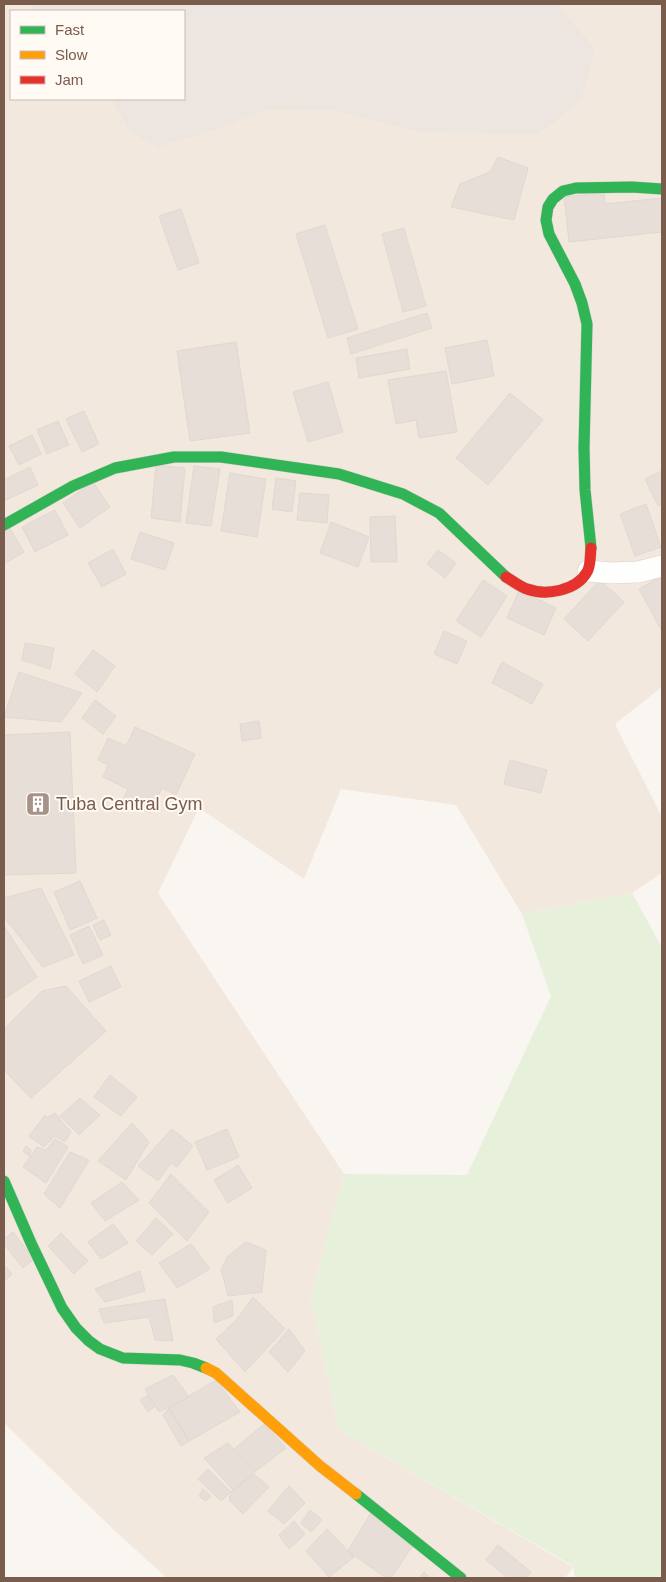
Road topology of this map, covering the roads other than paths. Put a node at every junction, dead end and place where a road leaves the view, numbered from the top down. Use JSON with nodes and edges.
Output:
{"nodes":[{"id":1,"x":662,"y":189,"type":"edge"},
{"id":2,"x":4,"y":525,"type":"edge"},
{"id":3,"x":662,"y":566,"type":"edge"},
{"id":4,"x":588,"y":571,"type":"junction"},
{"id":5,"x":4,"y":1181,"type":"edge"},
{"id":6,"x":461,"y":1578,"type":"edge"}],
"edges":[{"from":1,"to":4,"type":"street"},
{"from":2,"to":4,"type":"street"},
{"from":3,"to":4,"type":"street"},
{"from":5,"to":6,"type":"street"}]}
